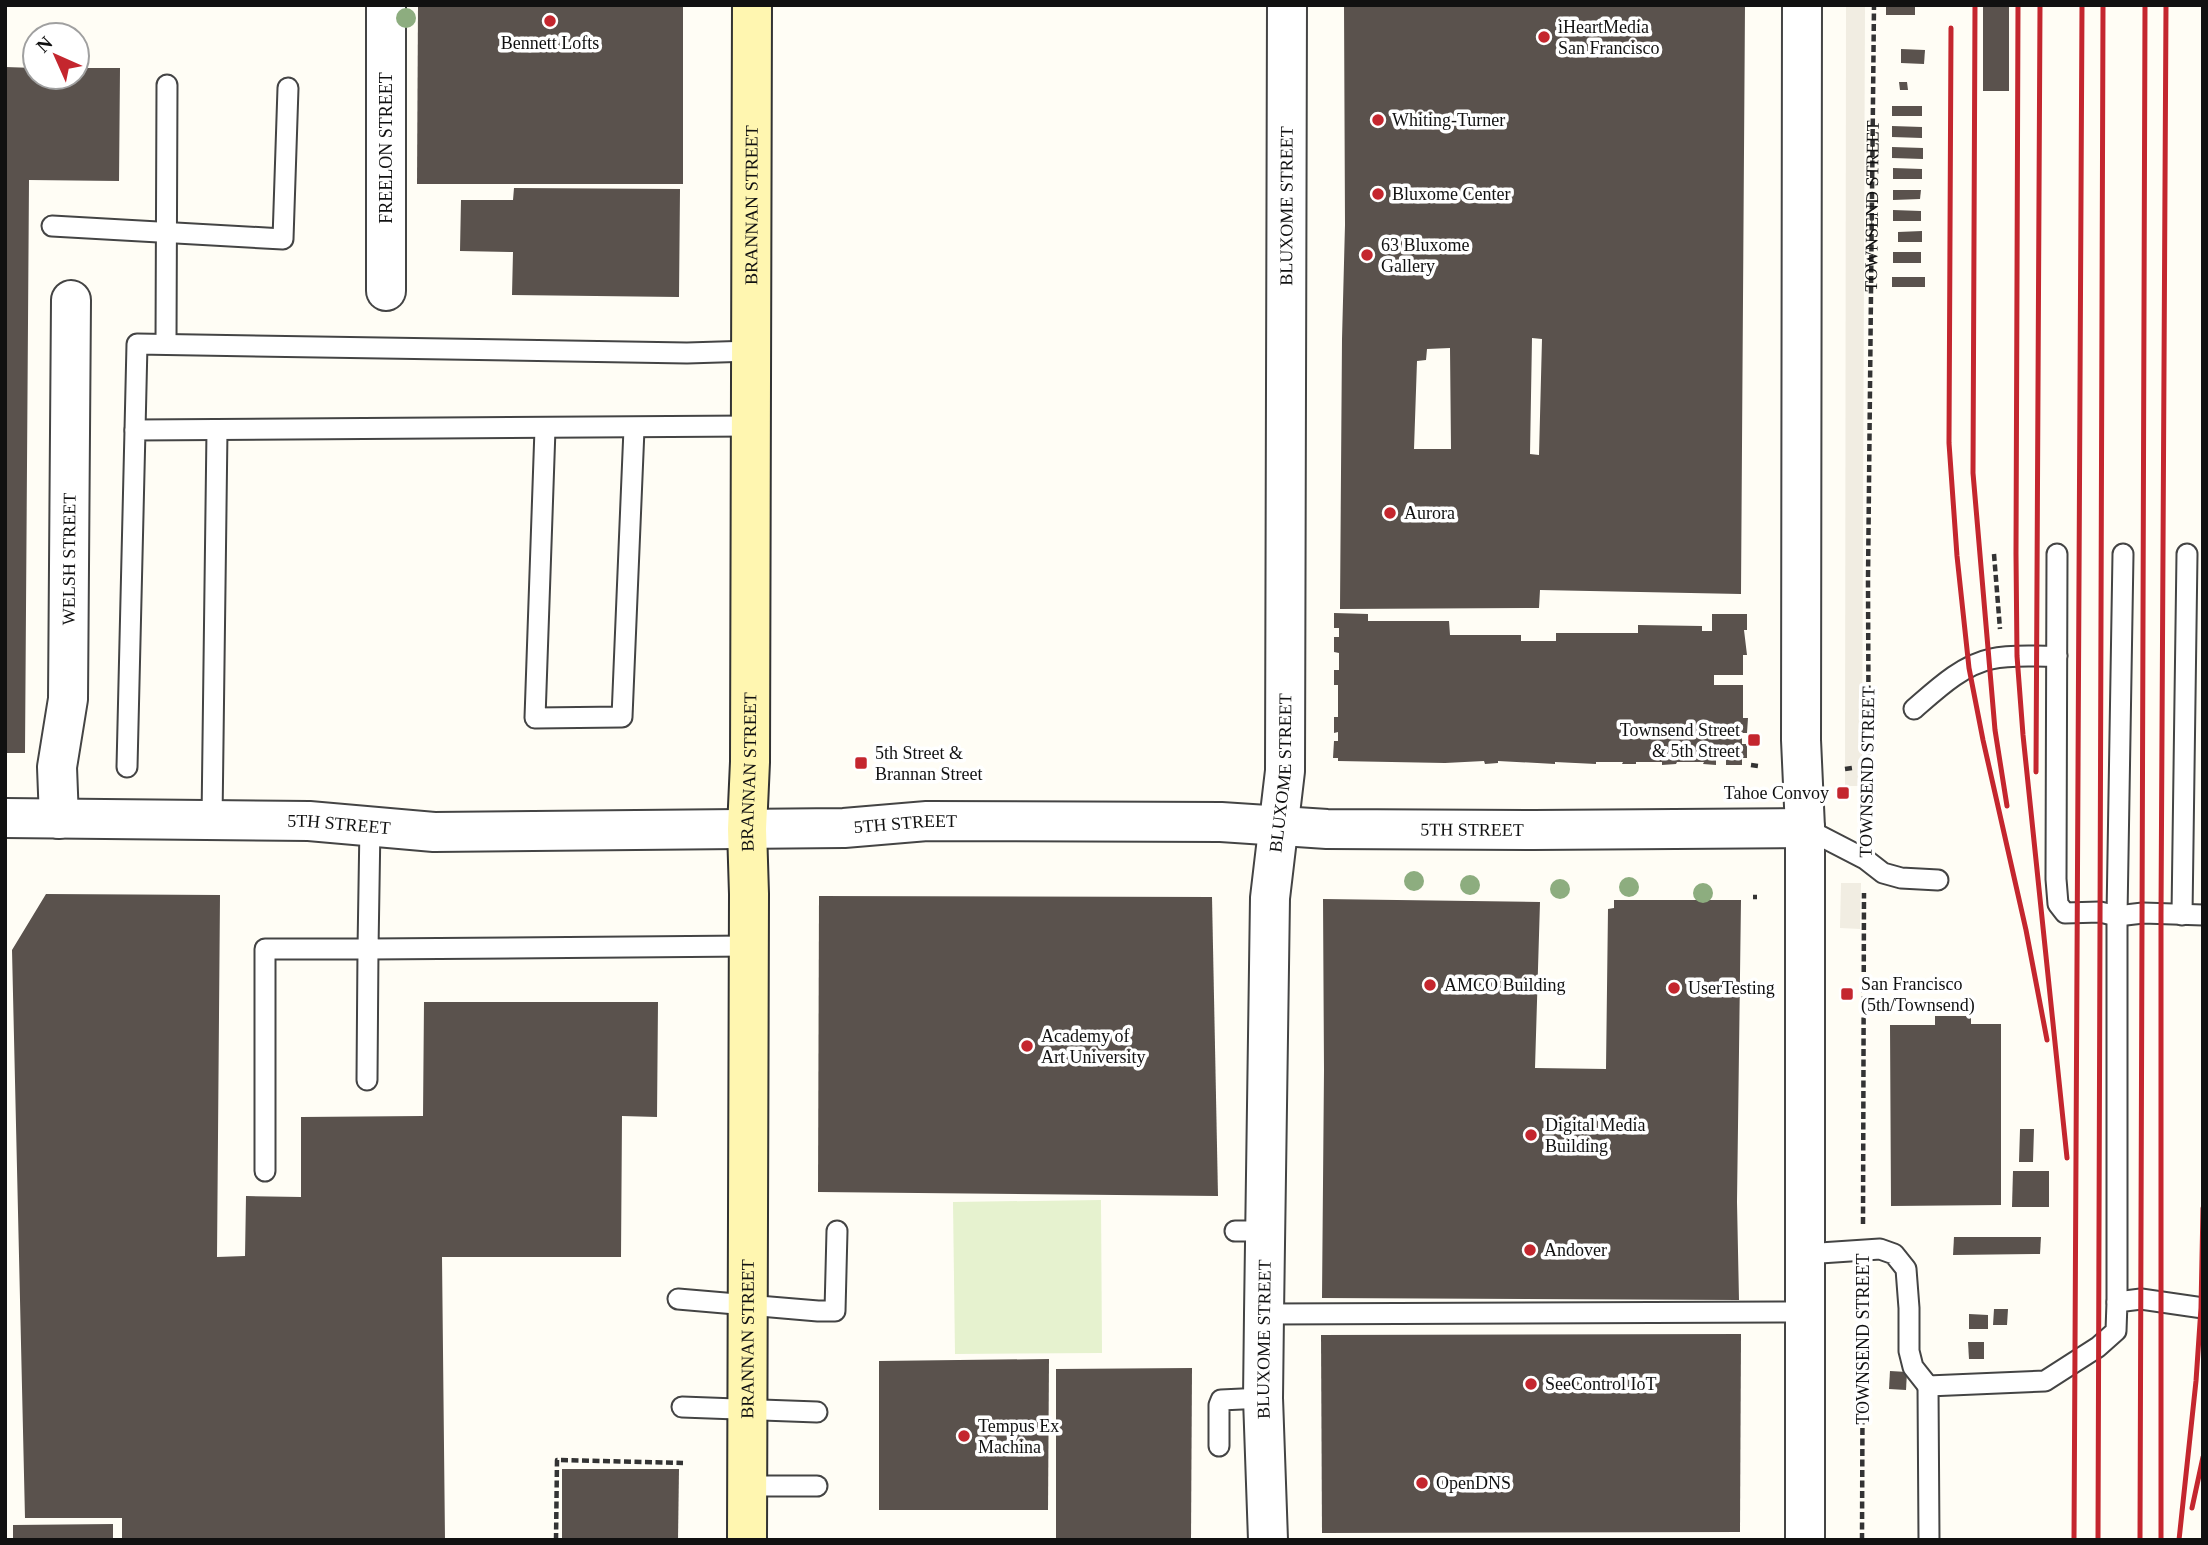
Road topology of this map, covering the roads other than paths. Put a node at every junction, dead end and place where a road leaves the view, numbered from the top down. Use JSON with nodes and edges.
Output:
{"nodes":[{"id":1,"x":386,"y":5,"type":"edge"},
{"id":2,"x":752,"y":5,"type":"edge"},
{"id":3,"x":1287,"y":5,"type":"edge"},
{"id":4,"x":1802,"y":5,"type":"edge"},
{"id":5,"x":167,"y":85,"type":"dead end"},
{"id":6,"x":288,"y":88,"type":"dead end"},
{"id":7,"x":52,"y":226,"type":"dead end"},
{"id":8,"x":168,"y":234,"type":"junction"},
{"id":9,"x":386,"y":291,"type":"dead end"},
{"id":10,"x":71,"y":300,"type":"dead end"},
{"id":11,"x":166,"y":343,"type":"junction"},
{"id":12,"x":751,"y":351,"type":"junction"},
{"id":13,"x":751,"y":426,"type":"junction"},
{"id":14,"x":545,"y":429,"type":"junction"},
{"id":15,"x":634,"y":429,"type":"junction"},
{"id":16,"x":135,"y":430,"type":"junction"},
{"id":17,"x":217,"y":430,"type":"junction"},
{"id":18,"x":2057,"y":554,"type":"dead end"},
{"id":19,"x":2123,"y":554,"type":"dead end"},
{"id":20,"x":2187,"y":554,"type":"dead end"},
{"id":21,"x":2057,"y":656,"type":"junction"},
{"id":22,"x":1914,"y":709,"type":"dead end"},
{"id":23,"x":127,"y":766,"type":"dead end"},
{"id":24,"x":5,"y":818,"type":"edge"},
{"id":25,"x":59,"y":819,"type":"junction"},
{"id":26,"x":212,"y":820,"type":"junction"},
{"id":27,"x":370,"y":825,"type":"junction"},
{"id":28,"x":1279,"y":825,"type":"junction"},
{"id":29,"x":1805,"y":828,"type":"junction"},
{"id":30,"x":747,"y":829,"type":"junction"},
{"id":31,"x":1938,"y":880,"type":"dead end"},
{"id":32,"x":2182,"y":915,"type":"junction"},
{"id":33,"x":2203,"y":915,"type":"edge"},
{"id":34,"x":2117,"y":916,"type":"junction"},
{"id":35,"x":749,"y":946,"type":"junction"},
{"id":36,"x":368,"y":949,"type":"junction"},
{"id":37,"x":367,"y":1080,"type":"dead end"},
{"id":38,"x":265,"y":1171,"type":"dead end"},
{"id":39,"x":837,"y":1231,"type":"dead end"},
{"id":40,"x":1805,"y":1254,"type":"junction"},
{"id":41,"x":678,"y":1299,"type":"dead end"},
{"id":42,"x":2116,"y":1302,"type":"junction"},
{"id":43,"x":748,"y":1305,"type":"junction"},
{"id":44,"x":2203,"y":1308,"type":"edge"},
{"id":45,"x":1805,"y":1312,"type":"junction"},
{"id":46,"x":1264,"y":1314,"type":"junction"},
{"id":47,"x":1928,"y":1386,"type":"junction"},
{"id":48,"x":1264,"y":1398,"type":"junction"},
{"id":49,"x":682,"y":1407,"type":"dead end"},
{"id":50,"x":747,"y":1410,"type":"junction"},
{"id":51,"x":817,"y":1412,"type":"dead end"},
{"id":52,"x":1219,"y":1446,"type":"dead end"},
{"id":53,"x":747,"y":1486,"type":"junction"},
{"id":54,"x":817,"y":1486,"type":"dead end"},
{"id":55,"x":747,"y":1540,"type":"edge"},
{"id":56,"x":1268,"y":1540,"type":"edge"},
{"id":57,"x":1805,"y":1540,"type":"edge"},
{"id":58,"x":1929,"y":1540,"type":"edge"}],
"edges":[{"from":1,"to":9,"type":"street","name":"FREELON STREET"},
{"from":2,"to":12,"type":"main road","name":"BRANNAN STREET"},
{"from":3,"to":28,"type":"street","name":"BLUXOME STREET"},
{"from":4,"to":29,"type":"street"},
{"from":5,"to":8,"type":"lane"},
{"from":6,"to":8,"type":"lane"},
{"from":7,"to":8,"type":"lane"},
{"from":8,"to":11,"type":"lane"},
{"from":10,"to":25,"type":"street","name":"WELSH STREET"},
{"from":11,"to":12,"type":"lane"},
{"from":11,"to":16,"type":"lane"},
{"from":12,"to":13,"type":"main road","name":"BRANNAN STREET"},
{"from":13,"to":15,"type":"lane"},
{"from":13,"to":30,"type":"main road","name":"BRANNAN STREET"},
{"from":14,"to":15,"type":"lane"},
{"from":14,"to":15,"type":"lane"},
{"from":14,"to":17,"type":"lane"},
{"from":16,"to":17,"type":"lane"},
{"from":16,"to":23,"type":"lane"},
{"from":17,"to":26,"type":"lane"},
{"from":18,"to":21,"type":"lane"},
{"from":19,"to":34,"type":"lane"},
{"from":20,"to":32,"type":"lane"},
{"from":21,"to":22,"type":"lane"},
{"from":21,"to":34,"type":"lane"},
{"from":24,"to":25,"type":"street","name":"5TH STREET"},
{"from":25,"to":26,"type":"street","name":"5TH STREET"},
{"from":26,"to":27,"type":"street","name":"5TH STREET"},
{"from":27,"to":30,"type":"street","name":"5TH STREET"},
{"from":27,"to":36,"type":"lane"},
{"from":28,"to":29,"type":"street","name":"5TH STREET"},
{"from":28,"to":30,"type":"street","name":"5TH STREET"},
{"from":28,"to":46,"type":"street","name":"BLUXOME STREET"},
{"from":29,"to":31,"type":"lane"},
{"from":29,"to":40,"type":"street"},
{"from":30,"to":35,"type":"main road","name":"BRANNAN STREET"},
{"from":32,"to":33,"type":"lane"},
{"from":32,"to":34,"type":"lane"},
{"from":34,"to":42,"type":"lane"},
{"from":35,"to":36,"type":"lane"},
{"from":35,"to":43,"type":"main road","name":"BRANNAN STREET"},
{"from":36,"to":37,"type":"lane"},
{"from":36,"to":38,"type":"lane"},
{"from":39,"to":43,"type":"lane"},
{"from":40,"to":45,"type":"street"},
{"from":40,"to":47,"type":"lane"},
{"from":41,"to":43,"type":"lane"},
{"from":42,"to":44,"type":"lane"},
{"from":42,"to":47,"type":"lane"},
{"from":43,"to":50,"type":"main road","name":"BRANNAN STREET"},
{"from":45,"to":46,"type":"lane"},
{"from":45,"to":57,"type":"street"},
{"from":46,"to":48,"type":"street","name":"BLUXOME STREET"},
{"from":47,"to":58,"type":"lane"},
{"from":48,"to":52,"type":"lane"},
{"from":48,"to":56,"type":"street","name":"BLUXOME STREET"},
{"from":49,"to":50,"type":"lane"},
{"from":50,"to":51,"type":"lane"},
{"from":50,"to":53,"type":"main road","name":"BRANNAN STREET"},
{"from":53,"to":54,"type":"lane"},
{"from":53,"to":55,"type":"main road","name":"BRANNAN STREET"}]}
